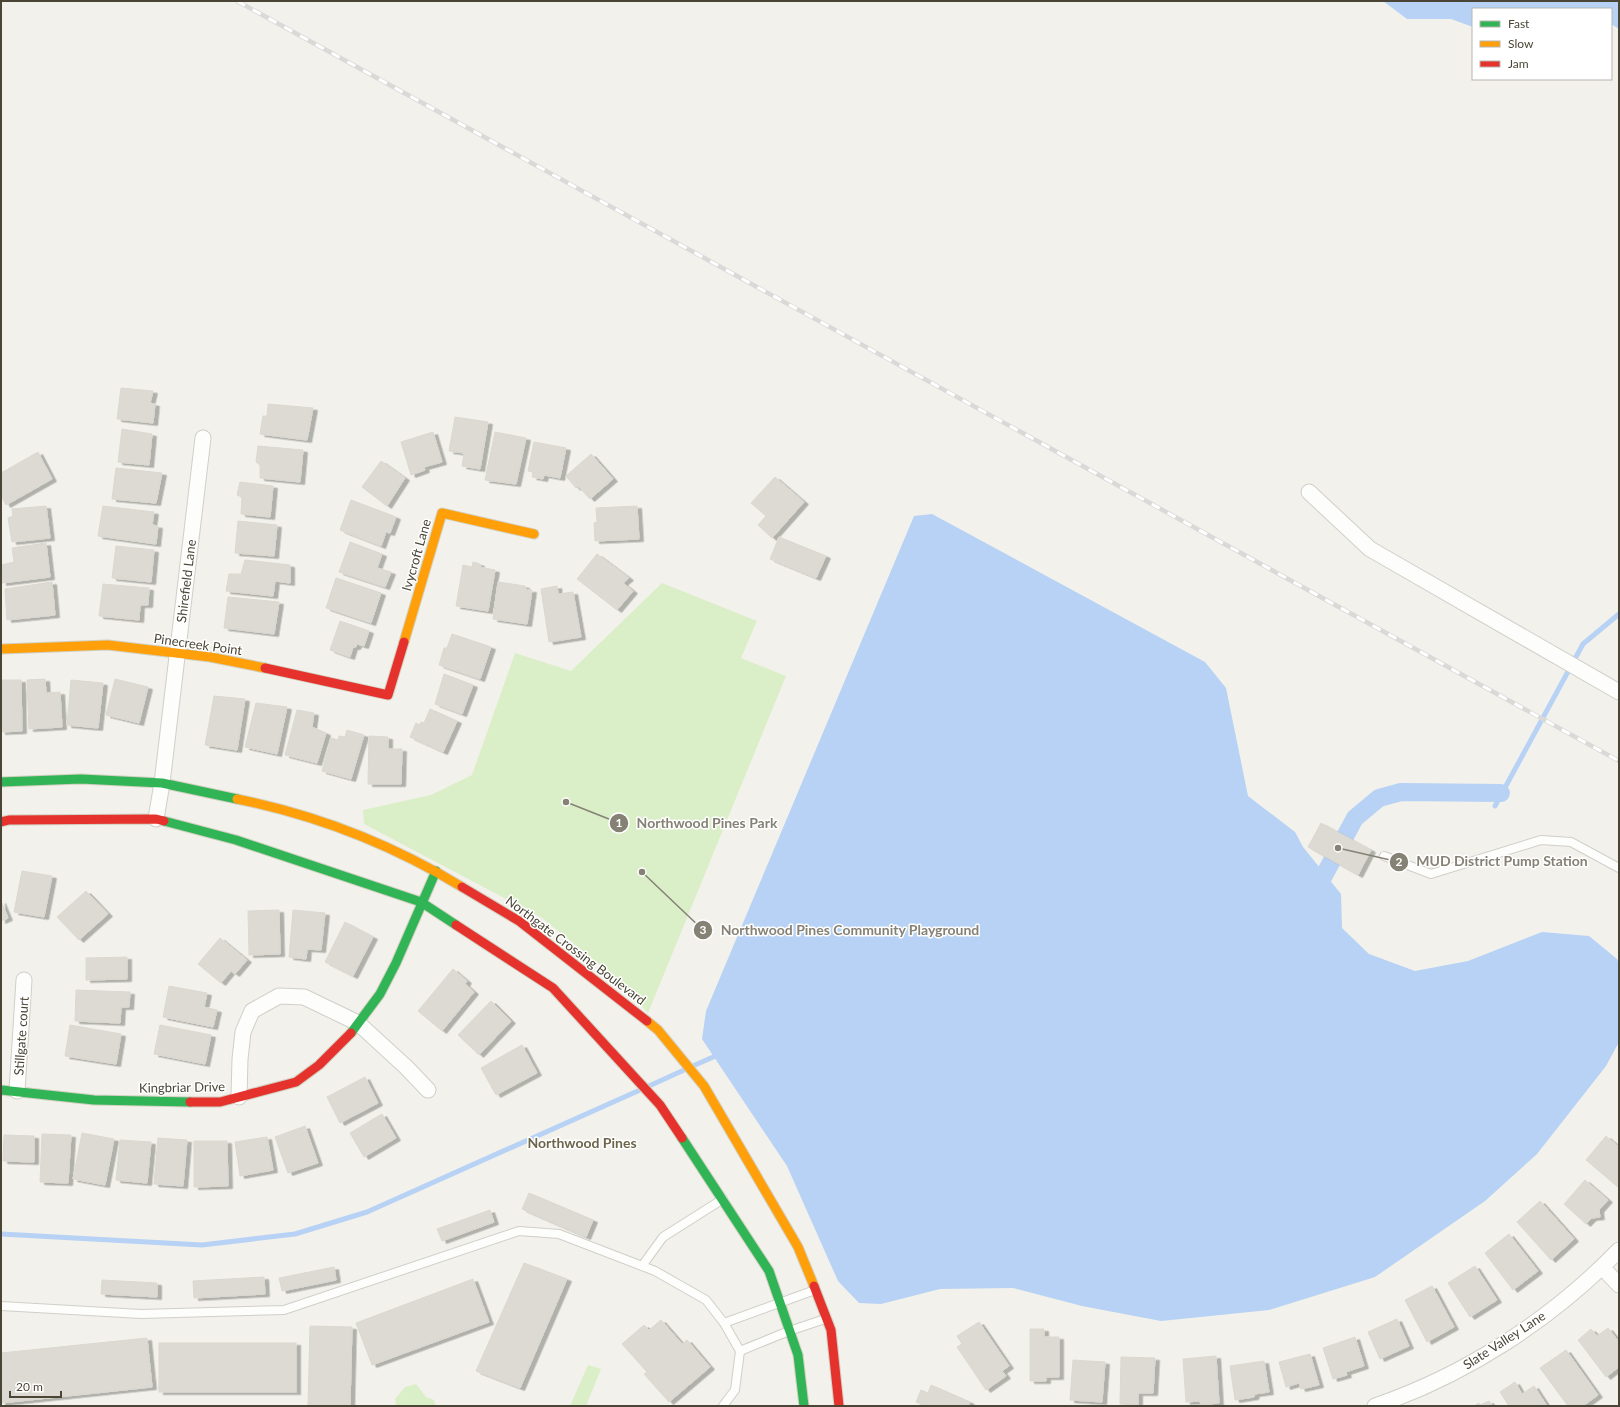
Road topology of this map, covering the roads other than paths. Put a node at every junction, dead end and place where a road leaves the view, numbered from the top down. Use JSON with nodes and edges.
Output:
{"nodes":[{"id":1,"x":203,"y":438,"type":"dead end"},
{"id":2,"x":1309,"y":492,"type":"dead end"},
{"id":3,"x":534,"y":534,"type":"dead end"},
{"id":4,"x":1,"y":649,"type":"edge"},
{"id":5,"x":177,"y":653,"type":"junction"},
{"id":6,"x":1619,"y":692,"type":"edge"},
{"id":7,"x":388,"y":695,"type":"joint"},
{"id":8,"x":1,"y":782,"type":"edge"},
{"id":9,"x":162,"y":783,"type":"junction"},
{"id":10,"x":156,"y":819,"type":"junction"},
{"id":11,"x":1,"y":822,"type":"edge"},
{"id":12,"x":1384,"y":856,"type":"dead end"},
{"id":13,"x":1619,"y":868,"type":"edge"},
{"id":14,"x":436,"y":871,"type":"junction"},
{"id":15,"x":421,"y":902,"type":"junction"},
{"id":16,"x":24,"y":980,"type":"dead end"},
{"id":17,"x":358,"y":1022,"type":"junction"},
{"id":18,"x":1,"y":1090,"type":"edge"},
{"id":19,"x":428,"y":1090,"type":"dead end"},
{"id":20,"x":17,"y":1091,"type":"junction"},
{"id":21,"x":239,"y":1097,"type":"junction"},
{"id":22,"x":723,"y":1198,"type":"junction"},
{"id":23,"x":1619,"y":1250,"type":"edge"},
{"id":24,"x":642,"y":1266,"type":"junction"},
{"id":25,"x":1602,"y":1267,"type":"junction"},
{"id":26,"x":1619,"y":1285,"type":"edge"},
{"id":27,"x":816,"y":1290,"type":"junction"},
{"id":28,"x":780,"y":1303,"type":"junction"},
{"id":29,"x":1,"y":1306,"type":"edge"},
{"id":30,"x":827,"y":1319,"type":"junction"},
{"id":31,"x":724,"y":1323,"type":"junction"},
{"id":32,"x":789,"y":1331,"type":"junction"},
{"id":33,"x":740,"y":1351,"type":"junction"},
{"id":34,"x":723,"y":1406,"type":"edge"},
{"id":35,"x":804,"y":1406,"type":"edge"},
{"id":36,"x":839,"y":1406,"type":"edge"},
{"id":37,"x":1375,"y":1406,"type":"edge"}],
"edges":[{"from":1,"to":5,"type":"street","name":"Shirefield Lane"},
{"from":2,"to":6,"type":"street"},
{"from":3,"to":7,"type":"street","name":"Ivycroft Lane"},
{"from":4,"to":5,"type":"street","name":"Pinecreek Point"},
{"from":5,"to":7,"type":"street","name":"Pinecreek Point"},
{"from":5,"to":9,"type":"street","name":"Shirefield Lane"},
{"from":8,"to":9,"type":"street","name":"Northgate Crossing Boulevard"},
{"from":9,"to":10,"type":"street","name":"Shirefield Lane"},
{"from":9,"to":14,"type":"street","name":"Northgate Crossing Boulevard"},
{"from":10,"to":11,"type":"street"},
{"from":10,"to":15,"type":"street"},
{"from":12,"to":13,"type":"lane"},
{"from":14,"to":15,"type":"street","name":"Kingbriar Drive"},
{"from":14,"to":27,"type":"street","name":"Northgate Crossing Boulevard"},
{"from":15,"to":17,"type":"street","name":"Kingbriar Drive"},
{"from":15,"to":22,"type":"street"},
{"from":16,"to":20,"type":"street","name":"Stillgate court"},
{"from":17,"to":19,"type":"street"},
{"from":17,"to":21,"type":"street","name":"Kingbriar Drive"},
{"from":17,"to":21,"type":"street"},
{"from":18,"to":20,"type":"street","name":"Kingbriar Drive"},
{"from":20,"to":21,"type":"street","name":"Kingbriar Drive"},
{"from":22,"to":24,"type":"lane"},
{"from":22,"to":28,"type":"street"},
{"from":23,"to":25,"type":"street","name":"Slate Valley Lane"},
{"from":24,"to":29,"type":"lane"},
{"from":24,"to":31,"type":"lane"},
{"from":25,"to":26,"type":"street"},
{"from":25,"to":37,"type":"street","name":"Slate Valley Lane"},
{"from":27,"to":28,"type":"lane"},
{"from":27,"to":30,"type":"street","name":"Northgate Crossing Boulevard"},
{"from":28,"to":31,"type":"lane"},
{"from":28,"to":32,"type":"street"},
{"from":30,"to":32,"type":"lane"},
{"from":30,"to":36,"type":"street","name":"Northgate Crossing Boulevard"},
{"from":31,"to":33,"type":"lane"},
{"from":32,"to":33,"type":"lane"},
{"from":32,"to":35,"type":"street"},
{"from":33,"to":34,"type":"lane"}]}
